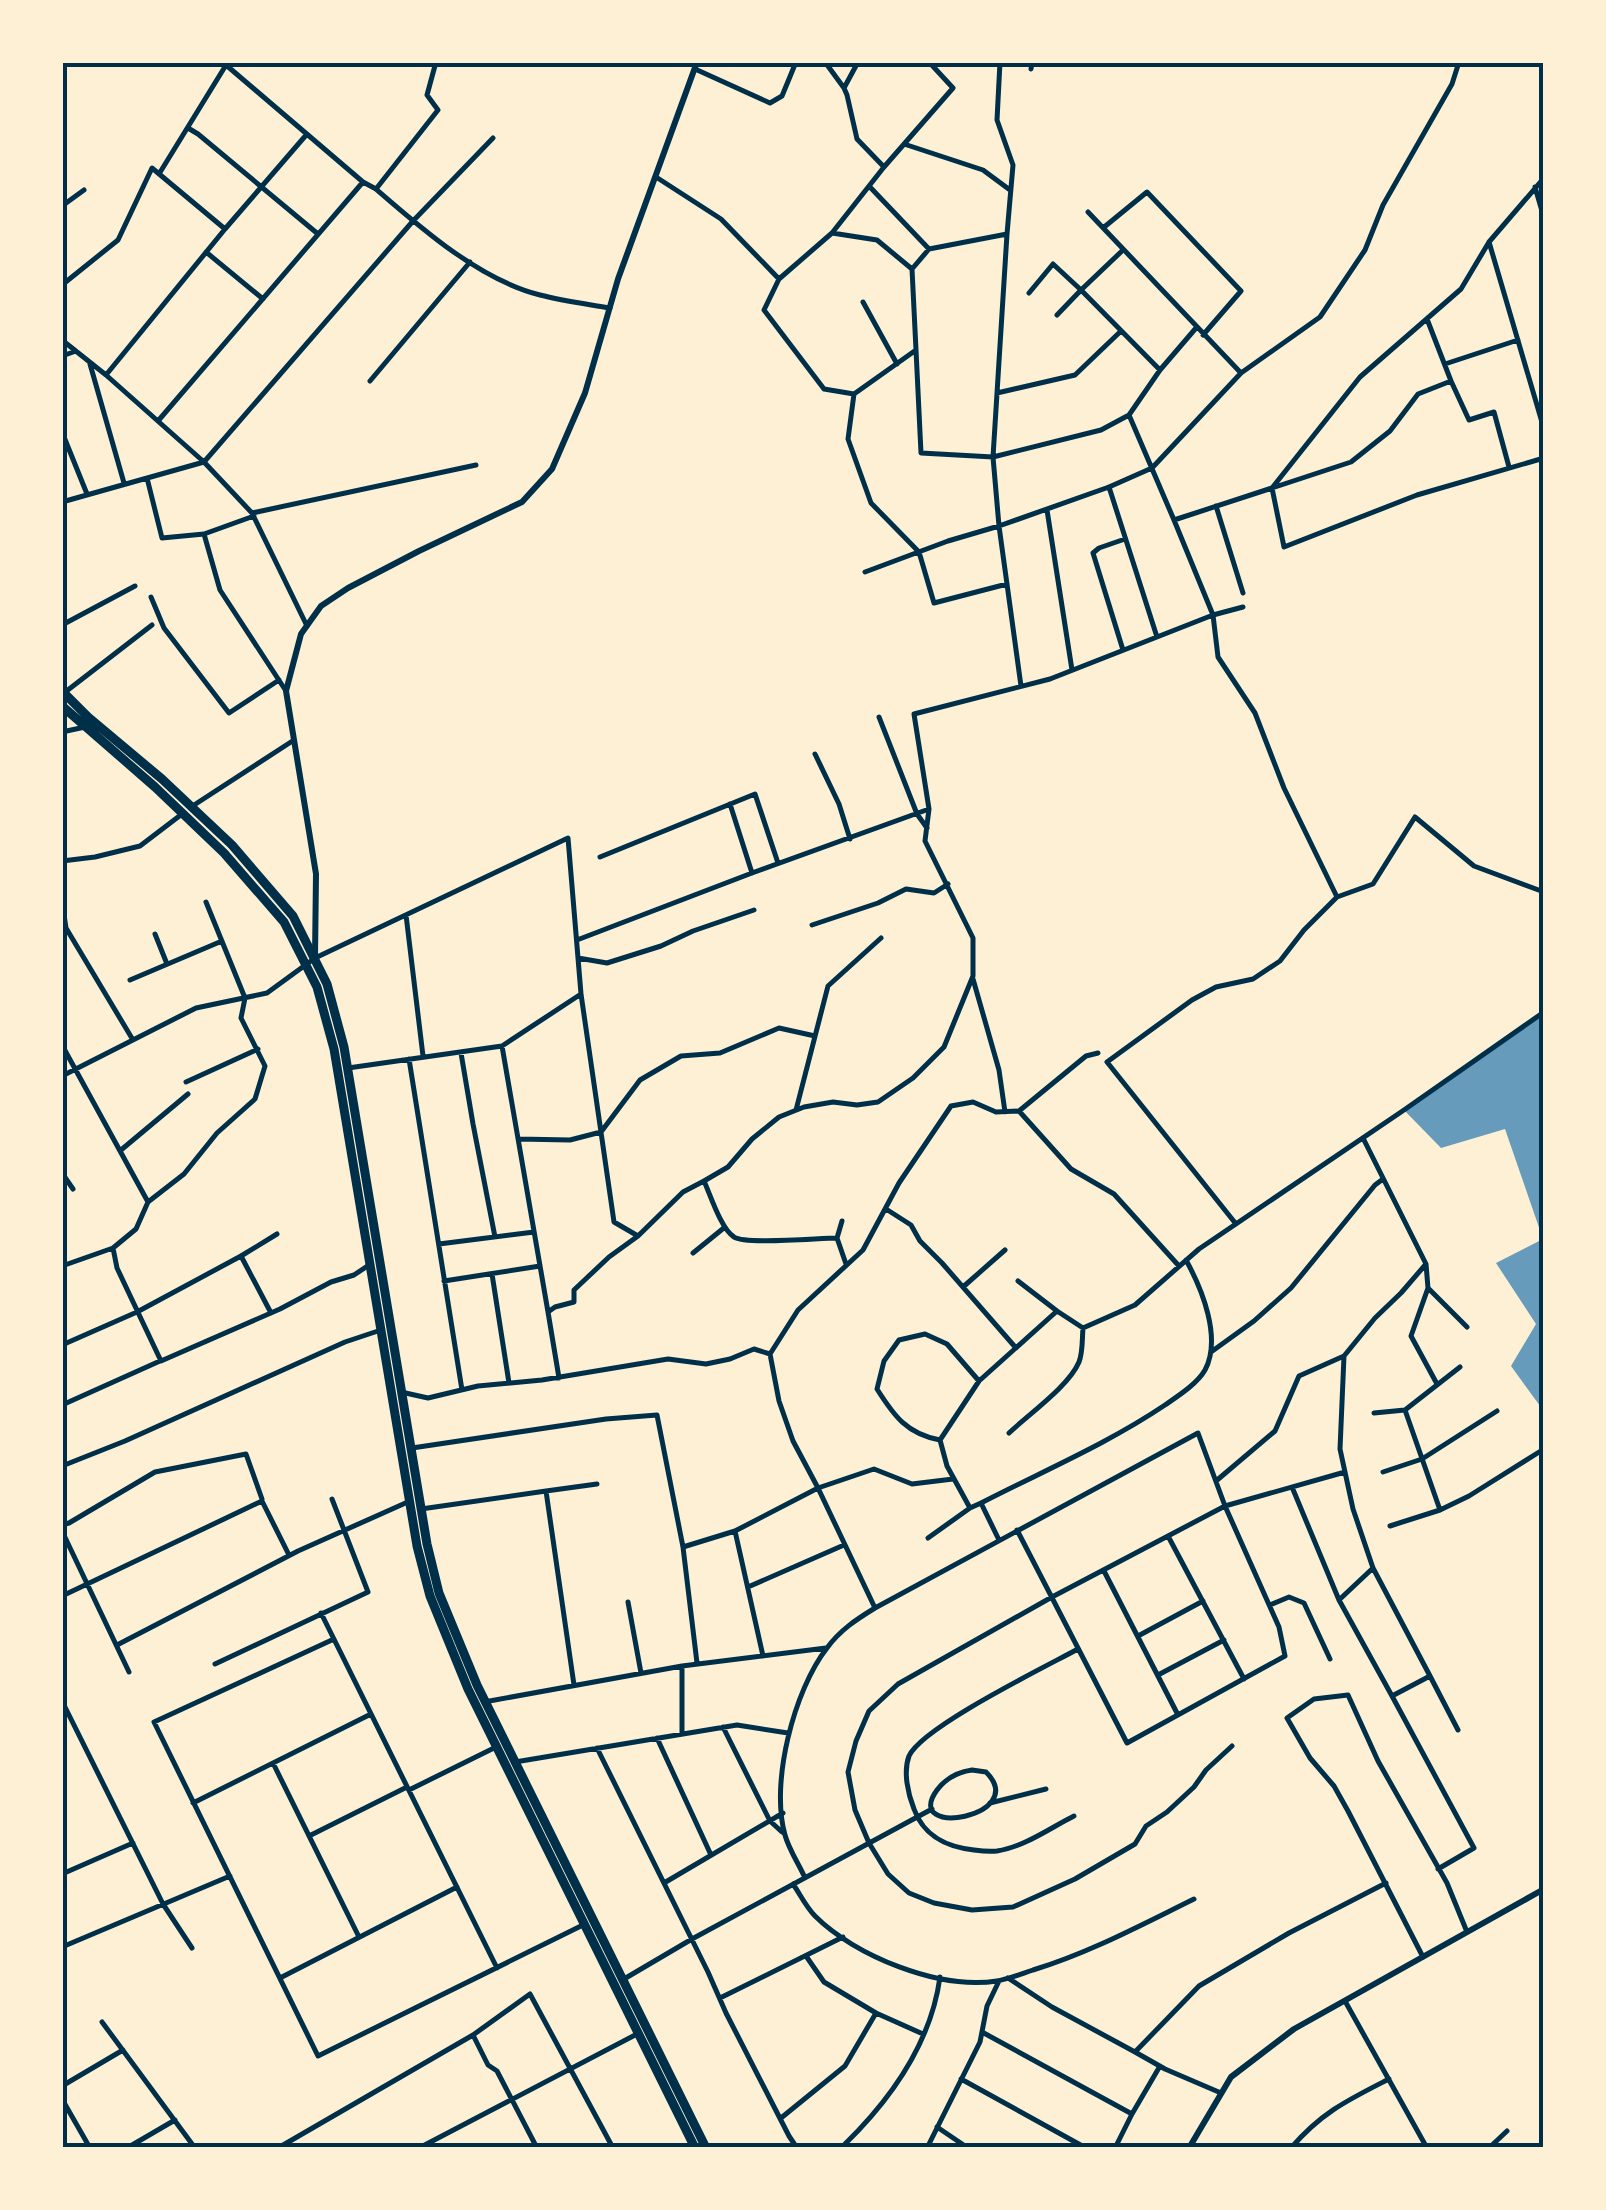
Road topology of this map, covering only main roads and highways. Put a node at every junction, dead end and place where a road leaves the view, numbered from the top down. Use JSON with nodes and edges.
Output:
{"nodes":[{"id":1,"x":63,"y":692,"type":"edge"},
{"id":2,"x":62,"y":706,"type":"edge"},
{"id":3,"x":187,"y":811,"type":"junction"},
{"id":4,"x":311,"y":961,"type":"junction"},
{"id":5,"x":397,"y":1392,"type":"junction"},
{"id":6,"x":415,"y":1507,"type":"junction"},
{"id":7,"x":480,"y":1703,"type":"junction"},
{"id":8,"x":618,"y":1983,"type":"junction"},
{"id":9,"x":695,"y":2148,"type":"edge"},
{"id":10,"x":706,"y":2148,"type":"edge"}],
"edges":[{"from":1,"to":3,"type":"highway"},
{"from":2,"to":3,"type":"highway"},
{"from":3,"to":4,"type":"highway"},
{"from":4,"to":5,"type":"highway"},
{"from":4,"to":5,"type":"highway"},
{"from":5,"to":6,"type":"highway"},
{"from":5,"to":6,"type":"highway"},
{"from":6,"to":7,"type":"highway"},
{"from":7,"to":8,"type":"highway"},
{"from":7,"to":8,"type":"highway"},
{"from":8,"to":9,"type":"highway"},
{"from":8,"to":10,"type":"highway"}]}
